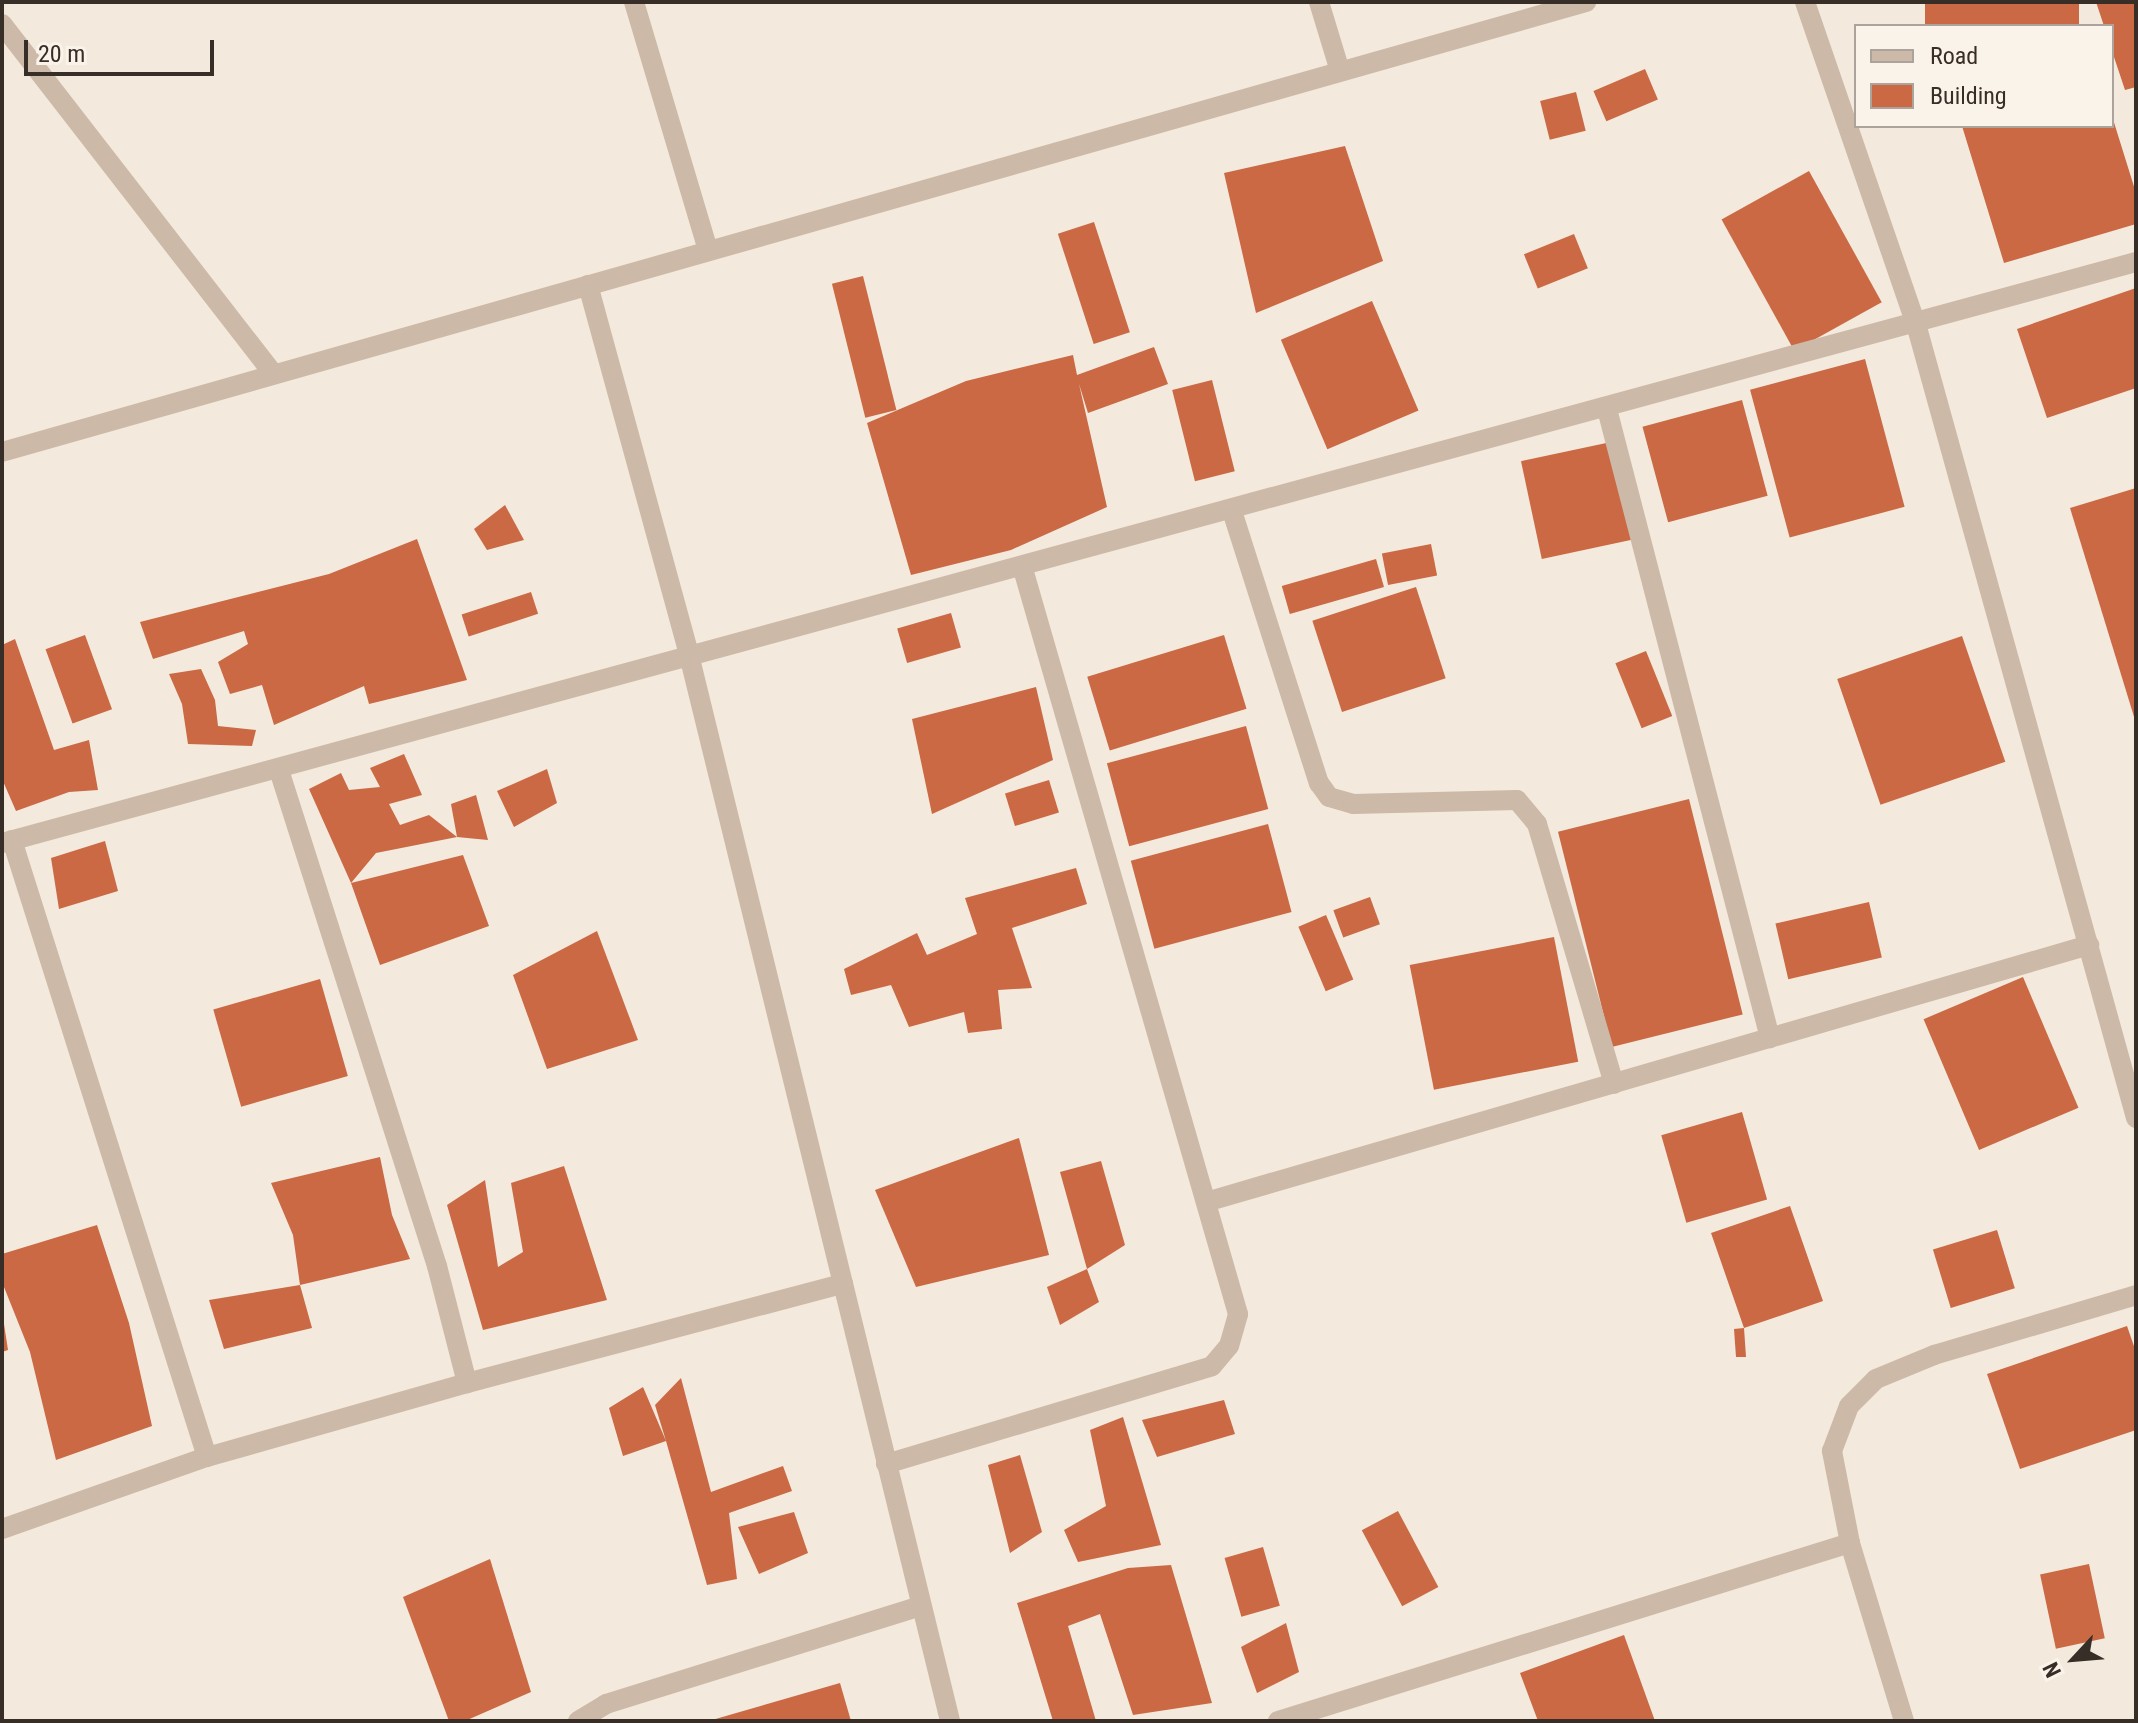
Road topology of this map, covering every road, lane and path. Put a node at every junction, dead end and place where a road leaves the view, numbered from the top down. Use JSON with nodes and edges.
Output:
{"nodes":[{"id":1,"x":634,"y":2,"type":"edge"},
{"id":2,"x":1319,"y":2,"type":"edge"},
{"id":3,"x":1586,"y":2,"type":"edge"},
{"id":4,"x":1805,"y":2,"type":"edge"},
{"id":5,"x":2,"y":24,"type":"edge"},
{"id":6,"x":1340,"y":71,"type":"junction"},
{"id":7,"x":708,"y":251,"type":"junction"},
{"id":8,"x":2136,"y":262,"type":"edge"},
{"id":9,"x":588,"y":285,"type":"junction"},
{"id":10,"x":1916,"y":324,"type":"junction"},
{"id":11,"x":272,"y":372,"type":"junction"},
{"id":12,"x":1607,"y":409,"type":"junction"},
{"id":13,"x":2,"y":452,"type":"edge"},
{"id":14,"x":1232,"y":511,"type":"junction"},
{"id":15,"x":1023,"y":569,"type":"junction"},
{"id":16,"x":690,"y":659,"type":"junction"},
{"id":17,"x":279,"y":770,"type":"junction"},
{"id":18,"x":7,"y":842,"type":"edge"},
{"id":19,"x":2089,"y":945,"type":"junction"},
{"id":20,"x":1770,"y":1038,"type":"junction"},
{"id":21,"x":1614,"y":1084,"type":"junction"},
{"id":22,"x":2136,"y":1118,"type":"edge"},
{"id":23,"x":1206,"y":1202,"type":"junction"},
{"id":24,"x":843,"y":1284,"type":"junction"},
{"id":25,"x":2136,"y":1295,"type":"edge"},
{"id":26,"x":467,"y":1383,"type":"junction"},
{"id":27,"x":207,"y":1457,"type":"junction"},
{"id":28,"x":886,"y":1464,"type":"junction"},
{"id":29,"x":2,"y":1529,"type":"edge"},
{"id":30,"x":1850,"y":1543,"type":"junction"},
{"id":31,"x":921,"y":1606,"type":"junction"},
{"id":32,"x":1330,"y":1714,"type":"edge"},
{"id":33,"x":578,"y":1721,"type":"edge"},
{"id":34,"x":950,"y":1721,"type":"edge"},
{"id":35,"x":1278,"y":1721,"type":"edge"},
{"id":36,"x":1904,"y":1721,"type":"edge"}],
"edges":[{"from":1,"to":7,"type":"street"},
{"from":2,"to":6,"type":"street"},
{"from":3,"to":6,"type":"street"},
{"from":4,"to":10,"type":"street"},
{"from":5,"to":11,"type":"street"},
{"from":6,"to":7,"type":"street"},
{"from":7,"to":9,"type":"street"},
{"from":8,"to":10,"type":"street"},
{"from":9,"to":11,"type":"street"},
{"from":9,"to":16,"type":"street"},
{"from":10,"to":12,"type":"street"},
{"from":10,"to":19,"type":"street"},
{"from":11,"to":13,"type":"street"},
{"from":12,"to":14,"type":"street"},
{"from":12,"to":20,"type":"street"},
{"from":14,"to":15,"type":"street"},
{"from":14,"to":21,"type":"street"},
{"from":15,"to":16,"type":"street"},
{"from":15,"to":23,"type":"street"},
{"from":16,"to":17,"type":"street"},
{"from":16,"to":24,"type":"street"},
{"from":17,"to":18,"type":"street"},
{"from":17,"to":26,"type":"street"},
{"from":18,"to":27,"type":"street"},
{"from":19,"to":20,"type":"street"},
{"from":19,"to":22,"type":"street"},
{"from":20,"to":21,"type":"street"},
{"from":21,"to":23,"type":"street"},
{"from":23,"to":28,"type":"street"},
{"from":24,"to":26,"type":"street"},
{"from":24,"to":28,"type":"street"},
{"from":25,"to":30,"type":"street"},
{"from":26,"to":27,"type":"street"},
{"from":27,"to":29,"type":"street"},
{"from":28,"to":31,"type":"street"},
{"from":30,"to":32,"type":"street"},
{"from":30,"to":36,"type":"street"},
{"from":31,"to":33,"type":"street"},
{"from":31,"to":34,"type":"street"},
{"from":32,"to":35,"type":"street"}]}
